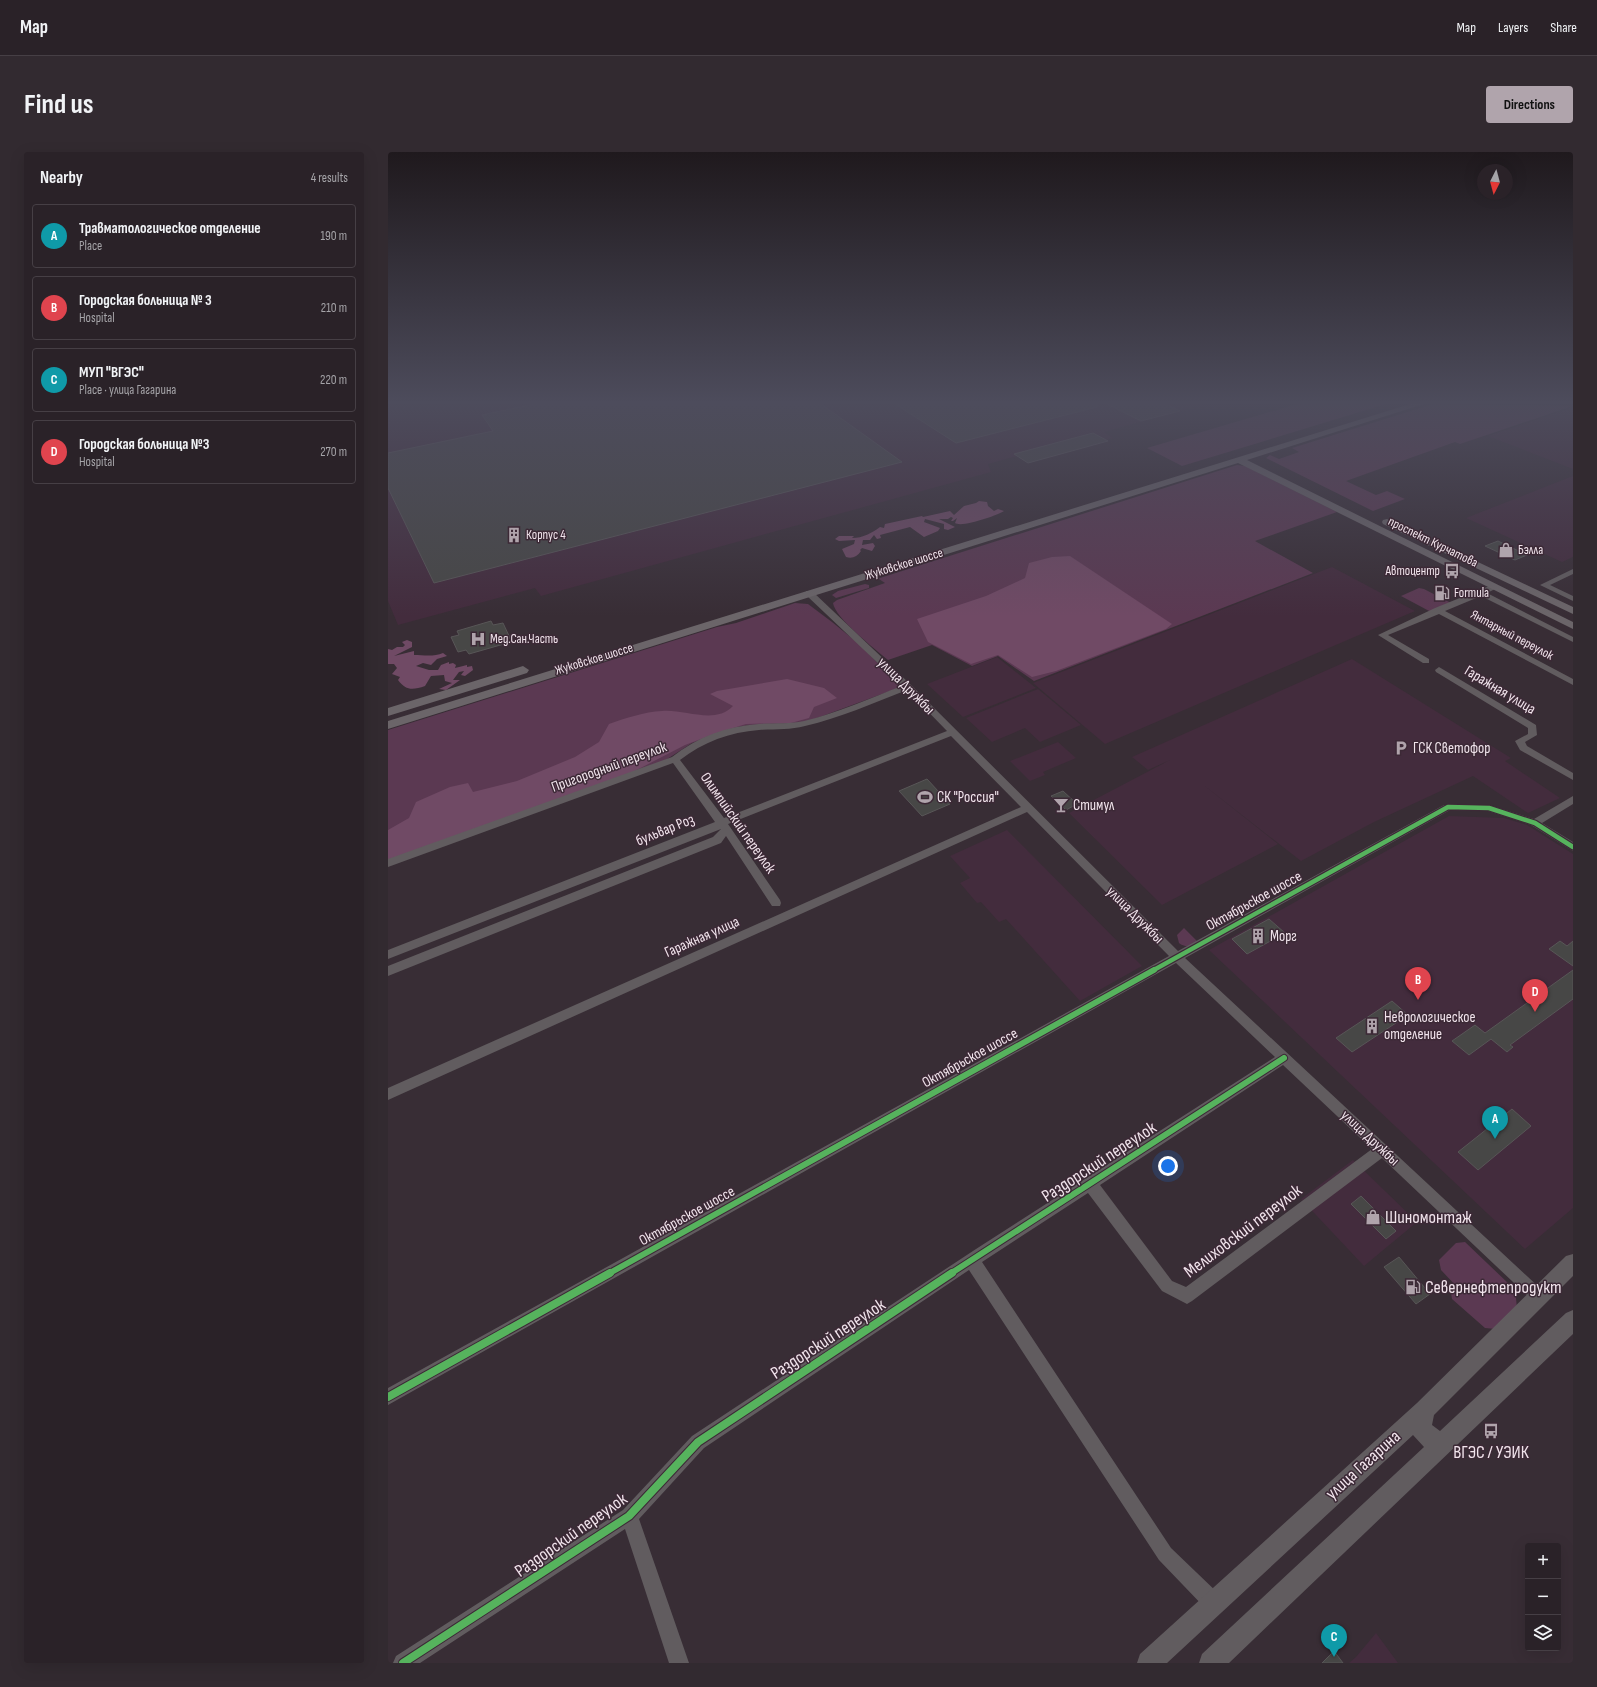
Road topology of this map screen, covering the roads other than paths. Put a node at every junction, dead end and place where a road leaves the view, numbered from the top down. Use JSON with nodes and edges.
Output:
{"nodes":[{"id":1,"x":1163,"y":475,"type":"edge"},
{"id":2,"x":1196,"y":475,"type":"edge"},
{"id":3,"x":1268,"y":475,"type":"edge"},
{"id":4,"x":1291,"y":475,"type":"edge"},
{"id":5,"x":1027,"y":516,"type":"junction"},
{"id":6,"x":1037,"y":523,"type":"junction"},
{"id":7,"x":1403,"y":531,"type":"junction"},
{"id":8,"x":1387,"y":535,"type":"junction"},
{"id":9,"x":884,"y":559,"type":"junction"},
{"id":10,"x":893,"y":567,"type":"junction"},
{"id":11,"x":1573,"y":571,"type":"edge"},
{"id":12,"x":1510,"y":581,"type":"junction"},
{"id":13,"x":1544,"y":585,"type":"junction"},
{"id":14,"x":1495,"y":587,"type":"junction"},
{"id":15,"x":1532,"y":592,"type":"junction"},
{"id":16,"x":809,"y":593,"type":"junction"},
{"id":17,"x":1481,"y":593,"type":"junction"},
{"id":18,"x":1573,"y":599,"type":"edge"},
{"id":19,"x":728,"y":607,"type":"dead end"},
{"id":20,"x":1438,"y":610,"type":"junction"},
{"id":21,"x":1573,"y":612,"type":"edge"},
{"id":22,"x":718,"y":616,"type":"junction"},
{"id":23,"x":1573,"y":626,"type":"edge"},
{"id":24,"x":1573,"y":640,"type":"edge"},
{"id":25,"x":598,"y":647,"type":"dead end"},
{"id":26,"x":569,"y":656,"type":"dead end"},
{"id":27,"x":1426,"y":661,"type":"dead end"},
{"id":28,"x":1439,"y":670,"type":"dead end"},
{"id":29,"x":1573,"y":682,"type":"edge"},
{"id":30,"x":908,"y":687,"type":"junction"},
{"id":31,"x":388,"y":712,"type":"edge"},
{"id":32,"x":388,"y":724,"type":"edge"},
{"id":33,"x":952,"y":732,"type":"junction"},
{"id":34,"x":675,"y":759,"type":"junction"},
{"id":35,"x":1573,"y":777,"type":"edge"},
{"id":36,"x":1573,"y":799,"type":"edge"},
{"id":37,"x":1029,"y":807,"type":"junction"},
{"id":38,"x":1535,"y":823,"type":"junction"},
{"id":39,"x":723,"y":826,"type":"junction"},
{"id":40,"x":1573,"y":847,"type":"edge"},
{"id":41,"x":388,"y":863,"type":"edge"},
{"id":42,"x":776,"y":903,"type":"dead end"},
{"id":43,"x":388,"y":955,"type":"edge"},
{"id":44,"x":1176,"y":957,"type":"junction"},
{"id":45,"x":388,"y":971,"type":"edge"},
{"id":46,"x":1284,"y":1058,"type":"junction"},
{"id":47,"x":388,"y":1094,"type":"edge"},
{"id":48,"x":1382,"y":1150,"type":"junction"},
{"id":49,"x":1091,"y":1185,"type":"junction"},
{"id":50,"x":972,"y":1261,"type":"junction"},
{"id":51,"x":1573,"y":1263,"type":"edge"},
{"id":52,"x":1538,"y":1296,"type":"junction"},
{"id":53,"x":1571,"y":1327,"type":"edge"},
{"id":54,"x":388,"y":1397,"type":"edge"},
{"id":55,"x":1424,"y":1410,"type":"junction"},
{"id":56,"x":1445,"y":1442,"type":"junction"},
{"id":57,"x":629,"y":1516,"type":"junction"},
{"id":58,"x":1214,"y":1603,"type":"junction"},
{"id":59,"x":403,"y":1663,"type":"edge"},
{"id":60,"x":679,"y":1663,"type":"edge"},
{"id":61,"x":1149,"y":1663,"type":"edge"},
{"id":62,"x":1211,"y":1663,"type":"edge"}],
"edges":[{"from":1,"to":5,"type":"main road","name":"Жуковское шоссе"},
{"from":2,"to":6,"type":"main road","name":"Жуковское шоссе"},
{"from":3,"to":8,"type":"main road","name":"проспект Курчатова"},
{"from":4,"to":7,"type":"main road","name":"проспект Курчатова"},
{"from":5,"to":6,"type":"main road"},
{"from":5,"to":9,"type":"main road","name":"Жуковское шоссе"},
{"from":6,"to":10,"type":"main road","name":"Жуковское шоссе"},
{"from":7,"to":8,"type":"main road"},
{"from":7,"to":12,"type":"main road","name":"проспект Курчатова"},
{"from":8,"to":14,"type":"main road","name":"проспект Курчатова"},
{"from":9,"to":10,"type":"main road"},
{"from":9,"to":19,"type":"main road","name":"Жуковское шоссе"},
{"from":10,"to":16,"type":"main road","name":"Жуковское шоссе"},
{"from":11,"to":13,"type":"street"},
{"from":12,"to":14,"type":"main road"},
{"from":12,"to":15,"type":"main road","name":"проспект Курчатова"},
{"from":13,"to":15,"type":"street"},
{"from":13,"to":18,"type":"street"},
{"from":14,"to":17,"type":"street"},
{"from":14,"to":23,"type":"main road","name":"проспект Курчатова"},
{"from":15,"to":21,"type":"main road","name":"проспект Курчатова"},
{"from":16,"to":22,"type":"main road","name":"Жуковское шоссе"},
{"from":16,"to":30,"type":"street","name":"улица Дружбы"},
{"from":17,"to":20,"type":"street"},
{"from":17,"to":24,"type":"street"},
{"from":20,"to":27,"type":"street"},
{"from":20,"to":29,"type":"street","name":"Янтарный переулок"},
{"from":22,"to":25,"type":"main road","name":"Жуковское шоссе"},
{"from":22,"to":32,"type":"main road","name":"Жуковское шоссе"},
{"from":26,"to":31,"type":"main road","name":"Жуковское шоссе"},
{"from":28,"to":35,"type":"street","name":"Гаражная улица"},
{"from":30,"to":33,"type":"street","name":"улица Дружбы"},
{"from":30,"to":34,"type":"street","name":"Пригородный переулок"},
{"from":33,"to":37,"type":"street","name":"улица Дружбы"},
{"from":33,"to":39,"type":"street","name":"бульвар Роз"},
{"from":34,"to":39,"type":"street","name":"Олимпийский переулок"},
{"from":34,"to":41,"type":"street","name":"Пригородный переулок"},
{"from":36,"to":38,"type":"street"},
{"from":37,"to":44,"type":"street","name":"улица Дружбы"},
{"from":37,"to":47,"type":"street","name":"Гаражная улица"},
{"from":38,"to":40,"type":"street","name":"Октябрьское шоссе"},
{"from":38,"to":44,"type":"street","name":"Октябрьское шоссе"},
{"from":39,"to":42,"type":"street","name":"Олимпийский переулок"},
{"from":39,"to":43,"type":"street","name":"бульвар Роз"},
{"from":39,"to":45,"type":"street"},
{"from":44,"to":46,"type":"street","name":"улица Дружбы"},
{"from":44,"to":54,"type":"street","name":"Октябрьское шоссе"},
{"from":46,"to":48,"type":"street","name":"улица Дружбы"},
{"from":46,"to":49,"type":"street","name":"Раздорский переулок"},
{"from":48,"to":49,"type":"street","name":"Мелиховский переулок"},
{"from":48,"to":52,"type":"street","name":"улица Дружбы"},
{"from":49,"to":50,"type":"street","name":"Раздорский переулок"},
{"from":50,"to":57,"type":"street","name":"Раздорский переулок"},
{"from":50,"to":58,"type":"street"},
{"from":51,"to":52,"type":"street","name":"улица Гагарина"},
{"from":52,"to":55,"type":"street","name":"улица Гагарина"},
{"from":53,"to":56,"type":"street"},
{"from":55,"to":56,"type":"street"},
{"from":55,"to":58,"type":"street","name":"улица Гагарина"},
{"from":56,"to":62,"type":"street"},
{"from":57,"to":59,"type":"street","name":"Раздорский переулок"},
{"from":57,"to":60,"type":"street"},
{"from":58,"to":61,"type":"street","name":"улица Гагарина"}]}
